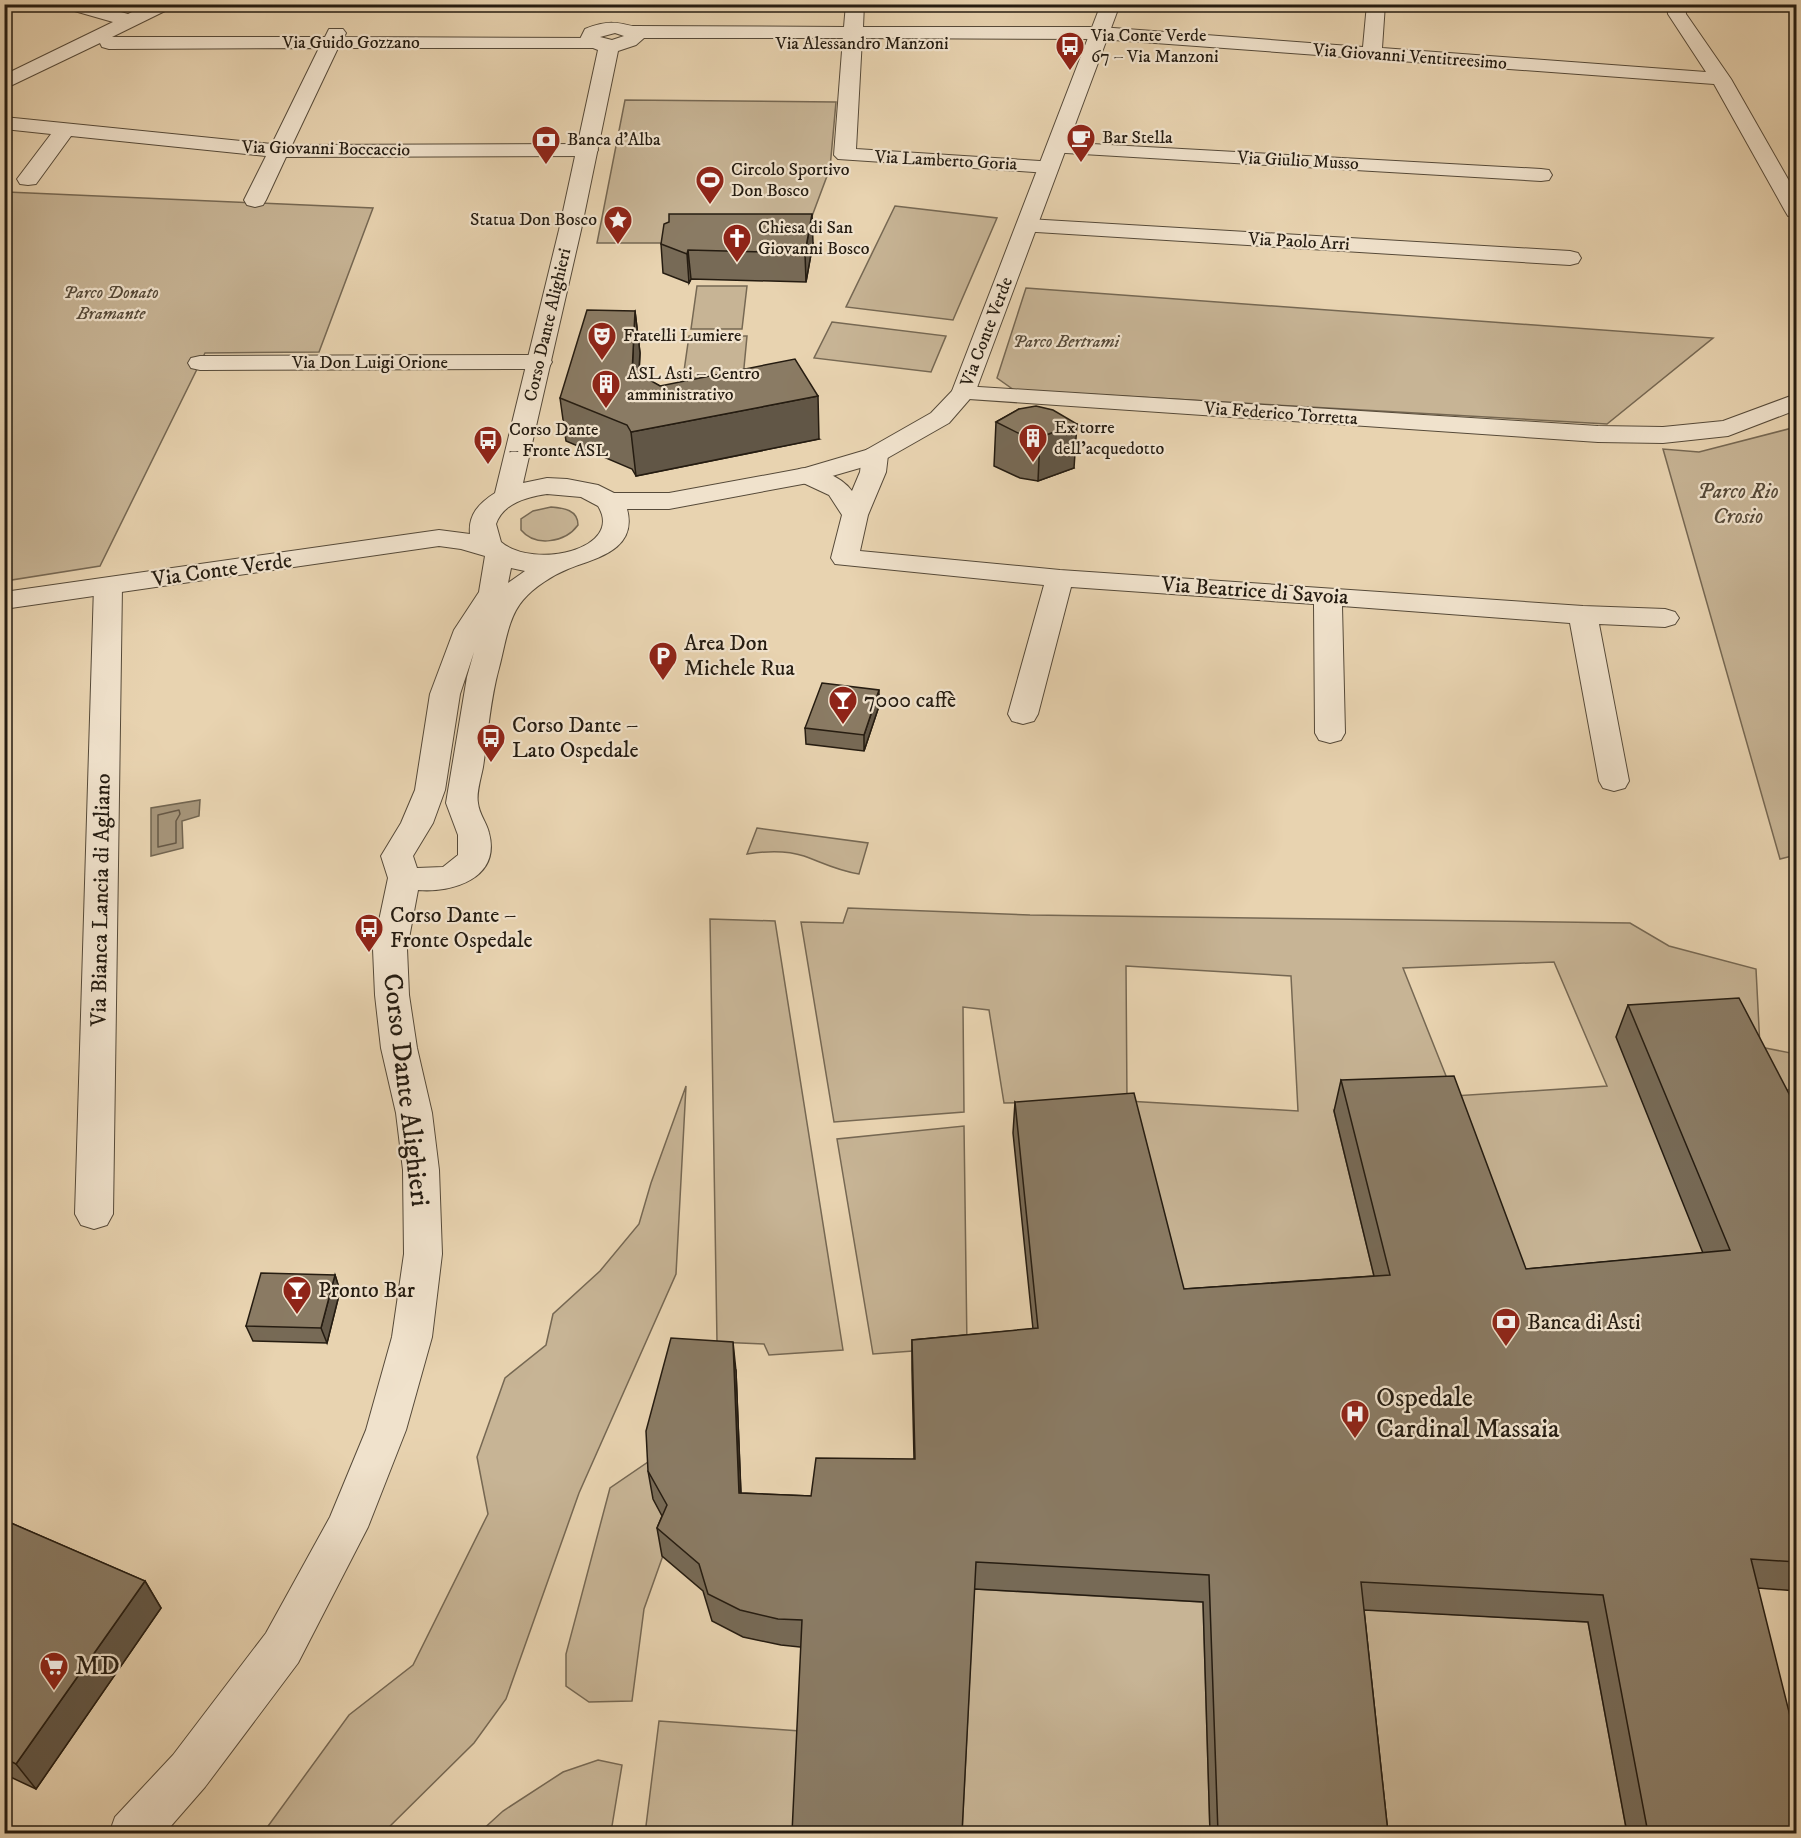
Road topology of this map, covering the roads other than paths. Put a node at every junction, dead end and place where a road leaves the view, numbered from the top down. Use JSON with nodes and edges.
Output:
{"nodes":[{"id":1,"x":71,"y":4,"type":"edge"},
{"id":2,"x":164,"y":4,"type":"edge"},
{"id":3,"x":855,"y":4,"type":"edge"},
{"id":4,"x":1111,"y":4,"type":"edge"},
{"id":5,"x":1376,"y":4,"type":"edge"},
{"id":6,"x":1676,"y":4,"type":"edge"},
{"id":7,"x":128,"y":26,"type":"junction"},
{"id":8,"x":613,"y":33,"type":"junction"},
{"id":9,"x":333,"y":38,"type":"junction"},
{"id":10,"x":1098,"y":38,"type":"junction"},
{"id":11,"x":854,"y":39,"type":"junction"},
{"id":12,"x":109,"y":43,"type":"junction"},
{"id":13,"x":1372,"y":54,"type":"junction"},
{"id":14,"x":1721,"y":80,"type":"junction"},
{"id":15,"x":4,"y":83,"type":"edge"},
{"id":16,"x":4,"y":96,"type":"edge"},
{"id":17,"x":4,"y":123,"type":"edge"},
{"id":18,"x":65,"y":130,"type":"junction"},
{"id":19,"x":588,"y":150,"type":"junction"},
{"id":20,"x":278,"y":151,"type":"junction"},
{"id":21,"x":1052,"y":157,"type":"junction"},
{"id":22,"x":1541,"y":175,"type":"dead end"},
{"id":23,"x":28,"y":179,"type":"dead end"},
{"id":24,"x":255,"y":201,"type":"dead end"},
{"id":25,"x":1797,"y":211,"type":"edge"},
{"id":26,"x":1028,"y":226,"type":"junction"},
{"id":27,"x":1570,"y":258,"type":"dead end"},
{"id":28,"x":540,"y":362,"type":"junction"},
{"id":29,"x":200,"y":363,"type":"dead end"},
{"id":30,"x":963,"y":393,"type":"junction"},
{"id":31,"x":1797,"y":401,"type":"edge"},
{"id":32,"x":875,"y":455,"type":"junction"},
{"id":33,"x":516,"y":463,"type":"junction"},
{"id":34,"x":808,"y":475,"type":"junction"},
{"id":35,"x":548,"y":486,"type":"junction"},
{"id":36,"x":507,"y":497,"type":"junction"},
{"id":37,"x":612,"y":513,"type":"junction"},
{"id":38,"x":855,"y":515,"type":"junction"},
{"id":39,"x":483,"y":522,"type":"junction"},
{"id":40,"x":439,"y":538,"type":"junction"},
{"id":41,"x":496,"y":552,"type":"junction"},
{"id":42,"x":558,"y":562,"type":"junction"},
{"id":43,"x":1060,"y":578,"type":"junction"},
{"id":44,"x":108,"y":586,"type":"junction"},
{"id":45,"x":1328,"y":596,"type":"junction"},
{"id":46,"x":4,"y":601,"type":"edge"},
{"id":47,"x":1582,"y":615,"type":"junction"},
{"id":48,"x":1665,"y":618,"type":"dead end"},
{"id":49,"x":1023,"y":714,"type":"dead end"},
{"id":50,"x":1330,"y":733,"type":"dead end"},
{"id":51,"x":1614,"y":781,"type":"dead end"},
{"id":52,"x":404,"y":878,"type":"junction"},
{"id":53,"x":94,"y":1214,"type":"dead end"},
{"id":54,"x":132,"y":1833,"type":"edge"}],
"edges":[{"from":1,"to":7,"type":"street"},
{"from":2,"to":7,"type":"street"},
{"from":3,"to":11,"type":"street"},
{"from":4,"to":10,"type":"street","name":"Via Conte Verde"},
{"from":5,"to":13,"type":"street"},
{"from":6,"to":14,"type":"street"},
{"from":7,"to":9,"type":"street","name":"Via Guido Gozzano"},
{"from":7,"to":12,"type":"street"},
{"from":7,"to":15,"type":"street"},
{"from":8,"to":9,"type":"street","name":"Via Guido Gozzano"},
{"from":8,"to":11,"type":"street","name":"Via Alessandro Manzoni"},
{"from":8,"to":19,"type":"street","name":"Corso Dante Alighieri"},
{"from":9,"to":12,"type":"street","name":"Via Guido Gozzano"},
{"from":9,"to":20,"type":"street"},
{"from":10,"to":11,"type":"street","name":"Via Alessandro Manzoni"},
{"from":10,"to":13,"type":"street","name":"Via Giovanni Ventitreesimo"},
{"from":10,"to":21,"type":"street","name":"Via Conte Verde"},
{"from":11,"to":21,"type":"street","name":"Via Lamberto Goria"},
{"from":12,"to":16,"type":"street"},
{"from":13,"to":14,"type":"street","name":"Via Giovanni Ventitreesimo"},
{"from":14,"to":25,"type":"street"},
{"from":17,"to":18,"type":"street","name":"Via Giovanni Boccaccio"},
{"from":18,"to":20,"type":"street","name":"Via Giovanni Boccaccio"},
{"from":18,"to":23,"type":"street"},
{"from":19,"to":20,"type":"street","name":"Via Giovanni Boccaccio"},
{"from":19,"to":28,"type":"street","name":"Corso Dante Alighieri"},
{"from":20,"to":24,"type":"street"},
{"from":21,"to":22,"type":"street","name":"Via Giulio Musso"},
{"from":21,"to":26,"type":"street","name":"Via Conte Verde"},
{"from":26,"to":27,"type":"street","name":"Via Paolo Arri"},
{"from":26,"to":30,"type":"street","name":"Via Conte Verde"},
{"from":28,"to":29,"type":"street","name":"Via Don Luigi Orione"},
{"from":28,"to":33,"type":"street","name":"Corso Dante Alighieri"},
{"from":30,"to":31,"type":"street","name":"Via Federico Torretta"},
{"from":30,"to":32,"type":"street","name":"Via Conte Verde"},
{"from":32,"to":34,"type":"street","name":"Via Conte Verde"},
{"from":32,"to":38,"type":"street"},
{"from":33,"to":35,"type":"street"},
{"from":33,"to":36,"type":"street","name":"Corso Dante Alighieri"},
{"from":34,"to":37,"type":"street","name":"Via Conte Verde"},
{"from":34,"to":38,"type":"street"},
{"from":35,"to":36,"type":"street"},
{"from":35,"to":37,"type":"street"},
{"from":36,"to":39,"type":"street"},
{"from":37,"to":42,"type":"street"},
{"from":38,"to":43,"type":"street","name":"Via Beatrice di Savoia"},
{"from":39,"to":40,"type":"street","name":"Via Conte Verde"},
{"from":39,"to":41,"type":"street"},
{"from":40,"to":41,"type":"street","name":"Via Conte Verde"},
{"from":40,"to":44,"type":"street","name":"Via Conte Verde"},
{"from":41,"to":42,"type":"street"},
{"from":41,"to":52,"type":"street","name":"Corso Dante Alighieri"},
{"from":42,"to":52,"type":"street"},
{"from":43,"to":45,"type":"street","name":"Via Beatrice di Savoia"},
{"from":43,"to":49,"type":"street"},
{"from":44,"to":46,"type":"street","name":"Via Conte Verde"},
{"from":44,"to":53,"type":"street","name":"Via Bianca Lancia di Agliano"},
{"from":45,"to":47,"type":"street","name":"Via Beatrice di Savoia"},
{"from":45,"to":50,"type":"street"},
{"from":47,"to":48,"type":"street","name":"Via Beatrice di Savoia"},
{"from":47,"to":51,"type":"street"},
{"from":52,"to":54,"type":"street","name":"Corso Dante Alighieri"}]}
